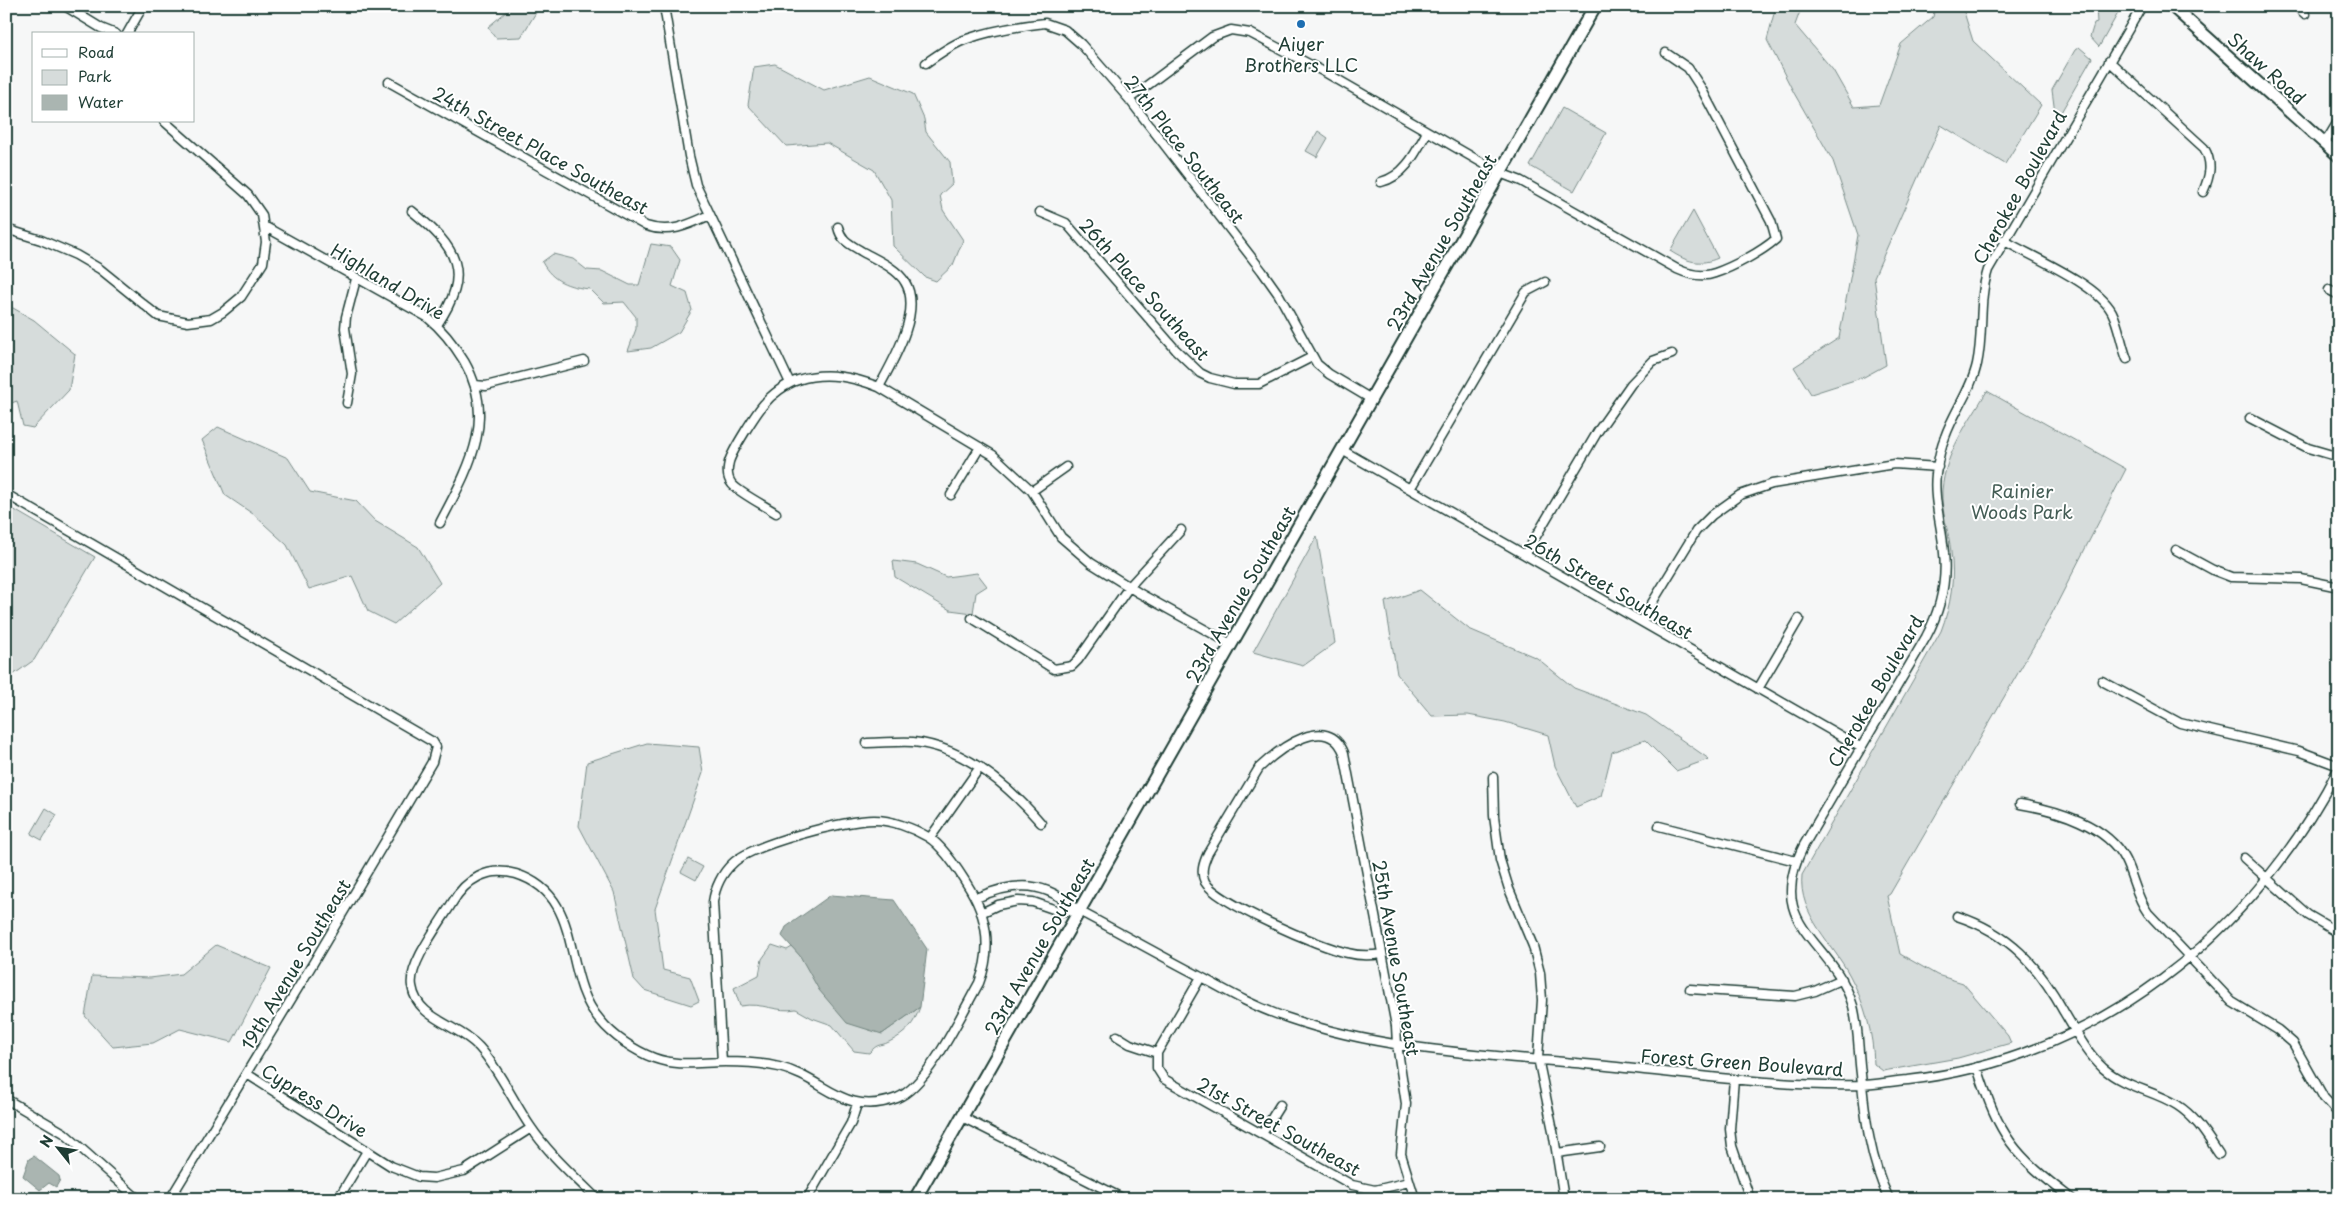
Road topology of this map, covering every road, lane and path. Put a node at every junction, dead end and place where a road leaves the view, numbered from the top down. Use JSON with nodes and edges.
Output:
{"nodes":[{"id":1,"x":65,"y":6,"type":"edge"},
{"id":2,"x":143,"y":6,"type":"edge"},
{"id":3,"x":664,"y":6,"type":"edge"},
{"id":4,"x":1595,"y":6,"type":"edge"},
{"id":5,"x":2142,"y":6,"type":"edge"},
{"id":6,"x":2172,"y":6,"type":"edge"},
{"id":7,"x":2296,"y":6,"type":"edge"},
{"id":8,"x":2305,"y":14,"type":"dead end"},
{"id":9,"x":111,"y":32,"type":"edge"},
{"id":10,"x":128,"y":32,"type":"edge"},
{"id":11,"x":1666,"y":53,"type":"dead end"},
{"id":12,"x":2109,"y":61,"type":"junction"},
{"id":13,"x":926,"y":63,"type":"dead end"},
{"id":14,"x":389,"y":82,"type":"dead end"},
{"id":15,"x":1129,"y":99,"type":"junction"},
{"id":16,"x":2339,"y":120,"type":"edge"},
{"id":17,"x":165,"y":122,"type":"edge"},
{"id":18,"x":1427,"y":132,"type":"junction"},
{"id":19,"x":2325,"y":143,"type":"junction"},
{"id":20,"x":2339,"y":156,"type":"edge"},
{"id":21,"x":1500,"y":173,"type":"junction"},
{"id":22,"x":1381,"y":182,"type":"dead end"},
{"id":23,"x":2203,"y":192,"type":"dead end"},
{"id":24,"x":412,"y":211,"type":"dead end"},
{"id":25,"x":1040,"y":212,"type":"dead end"},
{"id":26,"x":710,"y":215,"type":"junction"},
{"id":27,"x":264,"y":226,"type":"junction"},
{"id":28,"x":838,"y":227,"type":"dead end"},
{"id":29,"x":6,"y":229,"type":"edge"},
{"id":30,"x":2003,"y":240,"type":"junction"},
{"id":31,"x":356,"y":279,"type":"junction"},
{"id":32,"x":1545,"y":282,"type":"dead end"},
{"id":33,"x":2329,"y":290,"type":"dead end"},
{"id":34,"x":2339,"y":295,"type":"edge"},
{"id":35,"x":437,"y":325,"type":"junction"},
{"id":36,"x":1672,"y":354,"type":"dead end"},
{"id":37,"x":1312,"y":357,"type":"junction"},
{"id":38,"x":2128,"y":359,"type":"dead end"},
{"id":39,"x":584,"y":362,"type":"dead end"},
{"id":40,"x":790,"y":382,"type":"junction"},
{"id":41,"x":476,"y":385,"type":"junction"},
{"id":42,"x":879,"y":387,"type":"junction"},
{"id":43,"x":1371,"y":399,"type":"junction"},
{"id":44,"x":347,"y":403,"type":"dead end"},
{"id":45,"x":2250,"y":418,"type":"dead end"},
{"id":46,"x":980,"y":447,"type":"junction"},
{"id":47,"x":1342,"y":450,"type":"junction"},
{"id":48,"x":2339,"y":457,"type":"edge"},
{"id":49,"x":1066,"y":467,"type":"dead end"},
{"id":50,"x":1938,"y":467,"type":"junction"},
{"id":51,"x":1410,"y":489,"type":"junction"},
{"id":52,"x":1032,"y":491,"type":"junction"},
{"id":53,"x":6,"y":494,"type":"edge"},
{"id":54,"x":951,"y":495,"type":"dead end"},
{"id":55,"x":776,"y":514,"type":"dead end"},
{"id":56,"x":440,"y":523,"type":"dead end"},
{"id":57,"x":1181,"y":530,"type":"dead end"},
{"id":58,"x":2176,"y":550,"type":"dead end"},
{"id":59,"x":1525,"y":555,"type":"junction"},
{"id":60,"x":1129,"y":587,"type":"junction"},
{"id":61,"x":2339,"y":587,"type":"edge"},
{"id":62,"x":972,"y":618,"type":"dead end"},
{"id":63,"x":1798,"y":619,"type":"dead end"},
{"id":64,"x":1641,"y":621,"type":"junction"},
{"id":65,"x":1231,"y":644,"type":"junction"},
{"id":66,"x":2102,"y":681,"type":"dead end"},
{"id":67,"x":1758,"y":689,"type":"junction"},
{"id":68,"x":867,"y":743,"type":"dead end"},
{"id":69,"x":1860,"y":747,"type":"junction"},
{"id":70,"x":980,"y":767,"type":"junction"},
{"id":71,"x":2339,"y":767,"type":"edge"},
{"id":72,"x":1493,"y":777,"type":"dead end"},
{"id":73,"x":2020,"y":804,"type":"dead end"},
{"id":74,"x":1041,"y":823,"type":"dead end"},
{"id":75,"x":1659,"y":826,"type":"dead end"},
{"id":76,"x":930,"y":838,"type":"junction"},
{"id":77,"x":2244,"y":858,"type":"dead end"},
{"id":78,"x":1796,"y":861,"type":"junction"},
{"id":79,"x":2267,"y":879,"type":"junction"},
{"id":80,"x":976,"y":898,"type":"junction"},
{"id":81,"x":1079,"y":910,"type":"junction"},
{"id":82,"x":982,"y":913,"type":"junction"},
{"id":83,"x":1957,"y":916,"type":"dead end"},
{"id":84,"x":2339,"y":933,"type":"edge"},
{"id":85,"x":1382,"y":954,"type":"junction"},
{"id":86,"x":2190,"y":957,"type":"junction"},
{"id":87,"x":1201,"y":977,"type":"junction"},
{"id":88,"x":1842,"y":979,"type":"junction"},
{"id":89,"x":1690,"y":989,"type":"dead end"},
{"id":90,"x":2075,"y":1031,"type":"junction"},
{"id":91,"x":1117,"y":1036,"type":"dead end"},
{"id":92,"x":1396,"y":1044,"type":"junction"},
{"id":93,"x":1157,"y":1053,"type":"junction"},
{"id":94,"x":1538,"y":1058,"type":"junction"},
{"id":95,"x":722,"y":1062,"type":"junction"},
{"id":96,"x":1977,"y":1067,"type":"junction"},
{"id":97,"x":246,"y":1074,"type":"junction"},
{"id":98,"x":1734,"y":1079,"type":"junction"},
{"id":99,"x":1862,"y":1086,"type":"junction"},
{"id":100,"x":6,"y":1099,"type":"edge"},
{"id":101,"x":857,"y":1104,"type":"junction"},
{"id":102,"x":1280,"y":1105,"type":"dead end"},
{"id":103,"x":2339,"y":1114,"type":"edge"},
{"id":104,"x":962,"y":1117,"type":"junction"},
{"id":105,"x":531,"y":1128,"type":"junction"},
{"id":106,"x":1262,"y":1134,"type":"junction"},
{"id":107,"x":1600,"y":1148,"type":"dead end"},
{"id":108,"x":367,"y":1151,"type":"junction"},
{"id":109,"x":1557,"y":1153,"type":"junction"},
{"id":110,"x":2219,"y":1154,"type":"dead end"},
{"id":111,"x":1409,"y":1182,"type":"junction"},
{"id":112,"x":138,"y":1199,"type":"edge"},
{"id":113,"x":170,"y":1199,"type":"edge"},
{"id":114,"x":338,"y":1199,"type":"edge"},
{"id":115,"x":597,"y":1199,"type":"edge"},
{"id":116,"x":807,"y":1199,"type":"edge"},
{"id":117,"x":915,"y":1199,"type":"edge"},
{"id":118,"x":1124,"y":1199,"type":"edge"},
{"id":119,"x":1415,"y":1199,"type":"edge"},
{"id":120,"x":1564,"y":1199,"type":"edge"},
{"id":121,"x":1750,"y":1199,"type":"edge"},
{"id":122,"x":1889,"y":1199,"type":"edge"},
{"id":123,"x":2072,"y":1199,"type":"edge"}],
"edges":[{"from":1,"to":9,"type":"street"},
{"from":2,"to":10,"type":"street"},
{"from":3,"to":26,"type":"street"},
{"from":4,"to":21,"type":"street","name":"23rd Avenue Southeast"},
{"from":5,"to":12,"type":"street","name":"Cherokee Boulevard"},
{"from":6,"to":19,"type":"street","name":"Shaw Road"},
{"from":7,"to":8,"type":"street"},
{"from":11,"to":21,"type":"street"},
{"from":12,"to":23,"type":"street"},
{"from":12,"to":30,"type":"street","name":"Cherokee Boulevard"},
{"from":13,"to":15,"type":"street","name":"27th Place Southeast"},
{"from":14,"to":26,"type":"street","name":"24th Street Place Southeast"},
{"from":15,"to":18,"type":"street"},
{"from":15,"to":37,"type":"street","name":"27th Place Southeast"},
{"from":16,"to":19,"type":"street"},
{"from":17,"to":27,"type":"street"},
{"from":18,"to":21,"type":"street"},
{"from":18,"to":22,"type":"street"},
{"from":19,"to":20,"type":"street","name":"Shaw Road"},
{"from":21,"to":43,"type":"street","name":"23rd Avenue Southeast"},
{"from":24,"to":35,"type":"street"},
{"from":25,"to":37,"type":"street","name":"26th Place Southeast"},
{"from":26,"to":40,"type":"street"},
{"from":27,"to":29,"type":"street"},
{"from":27,"to":31,"type":"street","name":"Highland Drive"},
{"from":28,"to":42,"type":"street"},
{"from":30,"to":38,"type":"street"},
{"from":30,"to":50,"type":"street","name":"Cherokee Boulevard"},
{"from":31,"to":35,"type":"street","name":"Highland Drive"},
{"from":31,"to":44,"type":"street"},
{"from":32,"to":51,"type":"street"},
{"from":33,"to":34,"type":"street"},
{"from":35,"to":41,"type":"street","name":"Highland Drive"},
{"from":36,"to":59,"type":"street"},
{"from":37,"to":43,"type":"street","name":"27th Place Southeast"},
{"from":39,"to":41,"type":"street"},
{"from":40,"to":42,"type":"street"},
{"from":40,"to":55,"type":"street"},
{"from":41,"to":56,"type":"street","name":"Highland Drive"},
{"from":42,"to":46,"type":"street"},
{"from":43,"to":47,"type":"street","name":"23rd Avenue Southeast"},
{"from":45,"to":48,"type":"street"},
{"from":46,"to":52,"type":"street"},
{"from":46,"to":54,"type":"street"},
{"from":47,"to":51,"type":"street","name":"26th Street Southeast"},
{"from":47,"to":65,"type":"street","name":"23rd Avenue Southeast"},
{"from":49,"to":52,"type":"street"},
{"from":50,"to":64,"type":"street"},
{"from":50,"to":69,"type":"street","name":"Cherokee Boulevard"},
{"from":51,"to":59,"type":"street","name":"26th Street Southeast"},
{"from":52,"to":60,"type":"street"},
{"from":53,"to":97,"type":"street","name":"19th Avenue Southeast"},
{"from":57,"to":60,"type":"street"},
{"from":58,"to":61,"type":"street"},
{"from":59,"to":64,"type":"street","name":"26th Street Southeast"},
{"from":60,"to":62,"type":"street"},
{"from":60,"to":65,"type":"street"},
{"from":63,"to":67,"type":"street"},
{"from":64,"to":67,"type":"street","name":"26th Street Southeast"},
{"from":65,"to":81,"type":"street","name":"23rd Avenue Southeast"},
{"from":66,"to":71,"type":"street"},
{"from":67,"to":69,"type":"street","name":"26th Street Southeast"},
{"from":68,"to":70,"type":"street"},
{"from":69,"to":78,"type":"street","name":"Cherokee Boulevard"},
{"from":70,"to":74,"type":"street"},
{"from":70,"to":76,"type":"street"},
{"from":71,"to":79,"type":"street","name":"Forest Green Boulevard"},
{"from":72,"to":94,"type":"street"},
{"from":73,"to":86,"type":"street"},
{"from":75,"to":78,"type":"street"},
{"from":76,"to":80,"type":"street"},
{"from":76,"to":95,"type":"street"},
{"from":77,"to":79,"type":"street"},
{"from":78,"to":88,"type":"street","name":"Cherokee Boulevard"},
{"from":79,"to":84,"type":"street"},
{"from":79,"to":86,"type":"street","name":"Forest Green Boulevard"},
{"from":80,"to":81,"type":"street","name":"Forest Green Boulevard"},
{"from":80,"to":82,"type":"street"},
{"from":81,"to":82,"type":"street"},
{"from":81,"to":87,"type":"street","name":"Forest Green Boulevard"},
{"from":81,"to":104,"type":"street","name":"23rd Avenue Southeast"},
{"from":82,"to":101,"type":"street"},
{"from":83,"to":90,"type":"street"},
{"from":85,"to":85,"type":"street","name":"25th Avenue Southeast"},
{"from":85,"to":92,"type":"street","name":"25th Avenue Southeast"},
{"from":86,"to":90,"type":"street","name":"Forest Green Boulevard"},
{"from":86,"to":103,"type":"street"},
{"from":87,"to":92,"type":"street","name":"Forest Green Boulevard"},
{"from":87,"to":93,"type":"street"},
{"from":88,"to":89,"type":"street"},
{"from":88,"to":99,"type":"street","name":"Cherokee Boulevard"},
{"from":90,"to":96,"type":"street","name":"Forest Green Boulevard"},
{"from":90,"to":110,"type":"street"},
{"from":91,"to":93,"type":"street"},
{"from":92,"to":94,"type":"street","name":"Forest Green Boulevard"},
{"from":92,"to":111,"type":"street","name":"25th Avenue Southeast"},
{"from":93,"to":106,"type":"street","name":"21st Street Southeast"},
{"from":94,"to":98,"type":"street","name":"Forest Green Boulevard"},
{"from":94,"to":109,"type":"street"},
{"from":95,"to":101,"type":"street"},
{"from":95,"to":105,"type":"street"},
{"from":96,"to":99,"type":"street","name":"Forest Green Boulevard"},
{"from":96,"to":123,"type":"street"},
{"from":97,"to":108,"type":"street","name":"Cypress Drive"},
{"from":97,"to":113,"type":"street","name":"19th Avenue Southeast"},
{"from":98,"to":99,"type":"street","name":"Forest Green Boulevard"},
{"from":98,"to":121,"type":"street"},
{"from":99,"to":122,"type":"street","name":"Cherokee Boulevard"},
{"from":100,"to":112,"type":"street"},
{"from":101,"to":116,"type":"street"},
{"from":102,"to":106,"type":"street"},
{"from":104,"to":117,"type":"street","name":"23rd Avenue Southeast"},
{"from":104,"to":118,"type":"street"},
{"from":105,"to":108,"type":"street","name":"Cypress Drive"},
{"from":105,"to":115,"type":"street"},
{"from":106,"to":111,"type":"street","name":"21st Street Southeast"},
{"from":107,"to":109,"type":"street"},
{"from":108,"to":114,"type":"street"},
{"from":109,"to":120,"type":"street"},
{"from":111,"to":119,"type":"street","name":"25th Avenue Southeast"}]}
